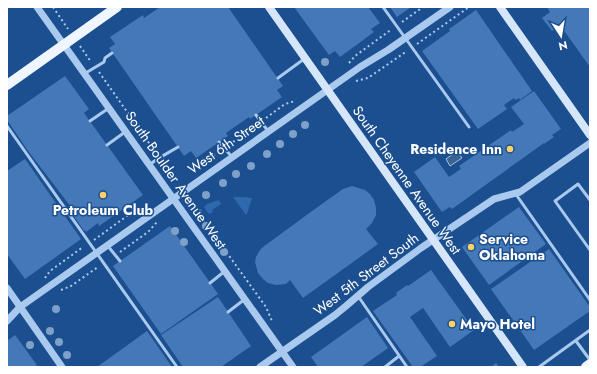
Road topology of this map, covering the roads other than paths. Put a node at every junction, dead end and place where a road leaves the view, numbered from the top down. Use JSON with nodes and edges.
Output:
{"nodes":[{"id":1,"x":37,"y":7,"type":"edge"},
{"id":2,"x":117,"y":7,"type":"edge"},
{"id":3,"x":269,"y":7,"type":"edge"},
{"id":4,"x":383,"y":7,"type":"edge"},
{"id":5,"x":450,"y":7,"type":"edge"},
{"id":6,"x":500,"y":7,"type":"edge"},
{"id":7,"x":405,"y":38,"type":"junction"},
{"id":8,"x":63,"y":44,"type":"junction"},
{"id":9,"x":112,"y":53,"type":"dead end"},
{"id":10,"x":305,"y":58,"type":"junction"},
{"id":11,"x":84,"y":74,"type":"junction"},
{"id":12,"x":278,"y":78,"type":"dead end"},
{"id":13,"x":7,"y":85,"type":"edge"},
{"id":14,"x":328,"y":90,"type":"junction"},
{"id":15,"x":109,"y":108,"type":"junction"},
{"id":16,"x":256,"y":115,"type":"dead end"},
{"id":17,"x":90,"y":121,"type":"dead end"},
{"id":18,"x":7,"y":126,"type":"edge"},
{"id":19,"x":469,"y":127,"type":"dead end"},
{"id":20,"x":126,"y":132,"type":"junction"},
{"id":21,"x":268,"y":132,"type":"junction"},
{"id":22,"x":590,"y":135,"type":"edge"},
{"id":23,"x":220,"y":142,"type":"dead end"},
{"id":24,"x":590,"y":143,"type":"edge"},
{"id":25,"x":107,"y":145,"type":"dead end"},
{"id":26,"x":178,"y":147,"type":"dead end"},
{"id":27,"x":232,"y":157,"type":"junction"},
{"id":28,"x":148,"y":165,"type":"junction"},
{"id":29,"x":515,"y":194,"type":"junction"},
{"id":30,"x":173,"y":198,"type":"junction"},
{"id":31,"x":590,"y":200,"type":"edge"},
{"id":32,"x":433,"y":240,"type":"junction"},
{"id":33,"x":107,"y":245,"type":"junction"},
{"id":34,"x":590,"y":250,"type":"edge"},
{"id":35,"x":96,"y":252,"type":"junction"},
{"id":36,"x":120,"y":261,"type":"dead end"},
{"id":37,"x":224,"y":271,"type":"junction"},
{"id":38,"x":210,"y":283,"type":"dead end"},
{"id":39,"x":7,"y":288,"type":"edge"},
{"id":40,"x":358,"y":296,"type":"junction"},
{"id":41,"x":245,"y":299,"type":"junction"},
{"id":42,"x":590,"y":300,"type":"edge"},
{"id":43,"x":20,"y":307,"type":"junction"},
{"id":44,"x":7,"y":312,"type":"edge"},
{"id":45,"x":228,"y":312,"type":"dead end"},
{"id":46,"x":7,"y":321,"type":"edge"},
{"id":47,"x":590,"y":330,"type":"edge"},
{"id":48,"x":576,"y":341,"type":"junction"},
{"id":49,"x":283,"y":351,"type":"junction"},
{"id":50,"x":400,"y":356,"type":"junction"},
{"id":51,"x":590,"y":360,"type":"edge"},
{"id":52,"x":590,"y":364,"type":"edge"},
{"id":53,"x":62,"y":367,"type":"edge"},
{"id":54,"x":177,"y":367,"type":"edge"},
{"id":55,"x":260,"y":367,"type":"edge"},
{"id":56,"x":293,"y":367,"type":"edge"},
{"id":57,"x":385,"y":367,"type":"edge"},
{"id":58,"x":407,"y":367,"type":"edge"},
{"id":59,"x":523,"y":367,"type":"edge"},
{"id":60,"x":539,"y":367,"type":"edge"},
{"id":61,"x":586,"y":367,"type":"edge"}],
"edges":[{"from":1,"to":8,"type":"street","name":"South Boulder Avenue West"},
{"from":2,"to":8,"type":"main road"},
{"from":3,"to":10,"type":"main road","name":"South Cheyenne Avenue West"},
{"from":4,"to":7,"type":"lane"},
{"from":5,"to":7,"type":"street","name":"West 6th Street"},
{"from":6,"to":22,"type":"main road"},
{"from":7,"to":14,"type":"street","name":"West 6th Street"},
{"from":7,"to":19,"type":"lane"},
{"from":8,"to":11,"type":"street","name":"South Boulder Avenue West"},
{"from":8,"to":13,"type":"main road"},
{"from":9,"to":11,"type":"lane"},
{"from":10,"to":12,"type":"lane"},
{"from":10,"to":14,"type":"main road","name":"South Cheyenne Avenue West"},
{"from":11,"to":15,"type":"street","name":"South Boulder Avenue West"},
{"from":14,"to":21,"type":"street","name":"West 6th Street"},
{"from":14,"to":32,"type":"main road","name":"South Cheyenne Avenue West"},
{"from":15,"to":17,"type":"lane"},
{"from":15,"to":20,"type":"street","name":"South Boulder Avenue West"},
{"from":16,"to":21,"type":"lane"},
{"from":18,"to":35,"type":"lane"},
{"from":20,"to":25,"type":"lane"},
{"from":20,"to":28,"type":"street","name":"South Boulder Avenue West"},
{"from":21,"to":27,"type":"street","name":"West 6th Street"},
{"from":23,"to":27,"type":"lane"},
{"from":24,"to":29,"type":"street","name":"West 5th Street South"},
{"from":26,"to":28,"type":"lane"},
{"from":27,"to":30,"type":"street","name":"West 6th Street"},
{"from":28,"to":30,"type":"street","name":"South Boulder Avenue West"},
{"from":29,"to":32,"type":"street","name":"West 5th Street South"},
{"from":29,"to":42,"type":"lane"},
{"from":30,"to":33,"type":"street","name":"West 6th Street"},
{"from":30,"to":37,"type":"street","name":"South Boulder Avenue West"},
{"from":31,"to":34,"type":"lane"},
{"from":32,"to":40,"type":"street","name":"West 5th Street South"},
{"from":32,"to":59,"type":"main road","name":"South Cheyenne Avenue West"},
{"from":33,"to":35,"type":"street","name":"West 6th Street"},
{"from":33,"to":36,"type":"lane"},
{"from":35,"to":43,"type":"street","name":"West 6th Street"},
{"from":35,"to":54,"type":"lane"},
{"from":37,"to":38,"type":"lane"},
{"from":37,"to":41,"type":"street","name":"South Boulder Avenue West"},
{"from":39,"to":43,"type":"street"},
{"from":40,"to":49,"type":"street","name":"West 5th Street South"},
{"from":40,"to":50,"type":"lane"},
{"from":41,"to":45,"type":"lane"},
{"from":41,"to":49,"type":"street","name":"South Boulder Avenue West"},
{"from":43,"to":44,"type":"street"},
{"from":43,"to":46,"type":"street"},
{"from":43,"to":53,"type":"street"},
{"from":47,"to":48,"type":"lane"},
{"from":48,"to":51,"type":"lane"},
{"from":48,"to":60,"type":"lane"},
{"from":49,"to":55,"type":"street","name":"West 5th Street South"},
{"from":49,"to":56,"type":"street","name":"South Boulder Avenue West"},
{"from":50,"to":57,"type":"lane"},
{"from":50,"to":58,"type":"lane"},
{"from":52,"to":61,"type":"main road"}]}
